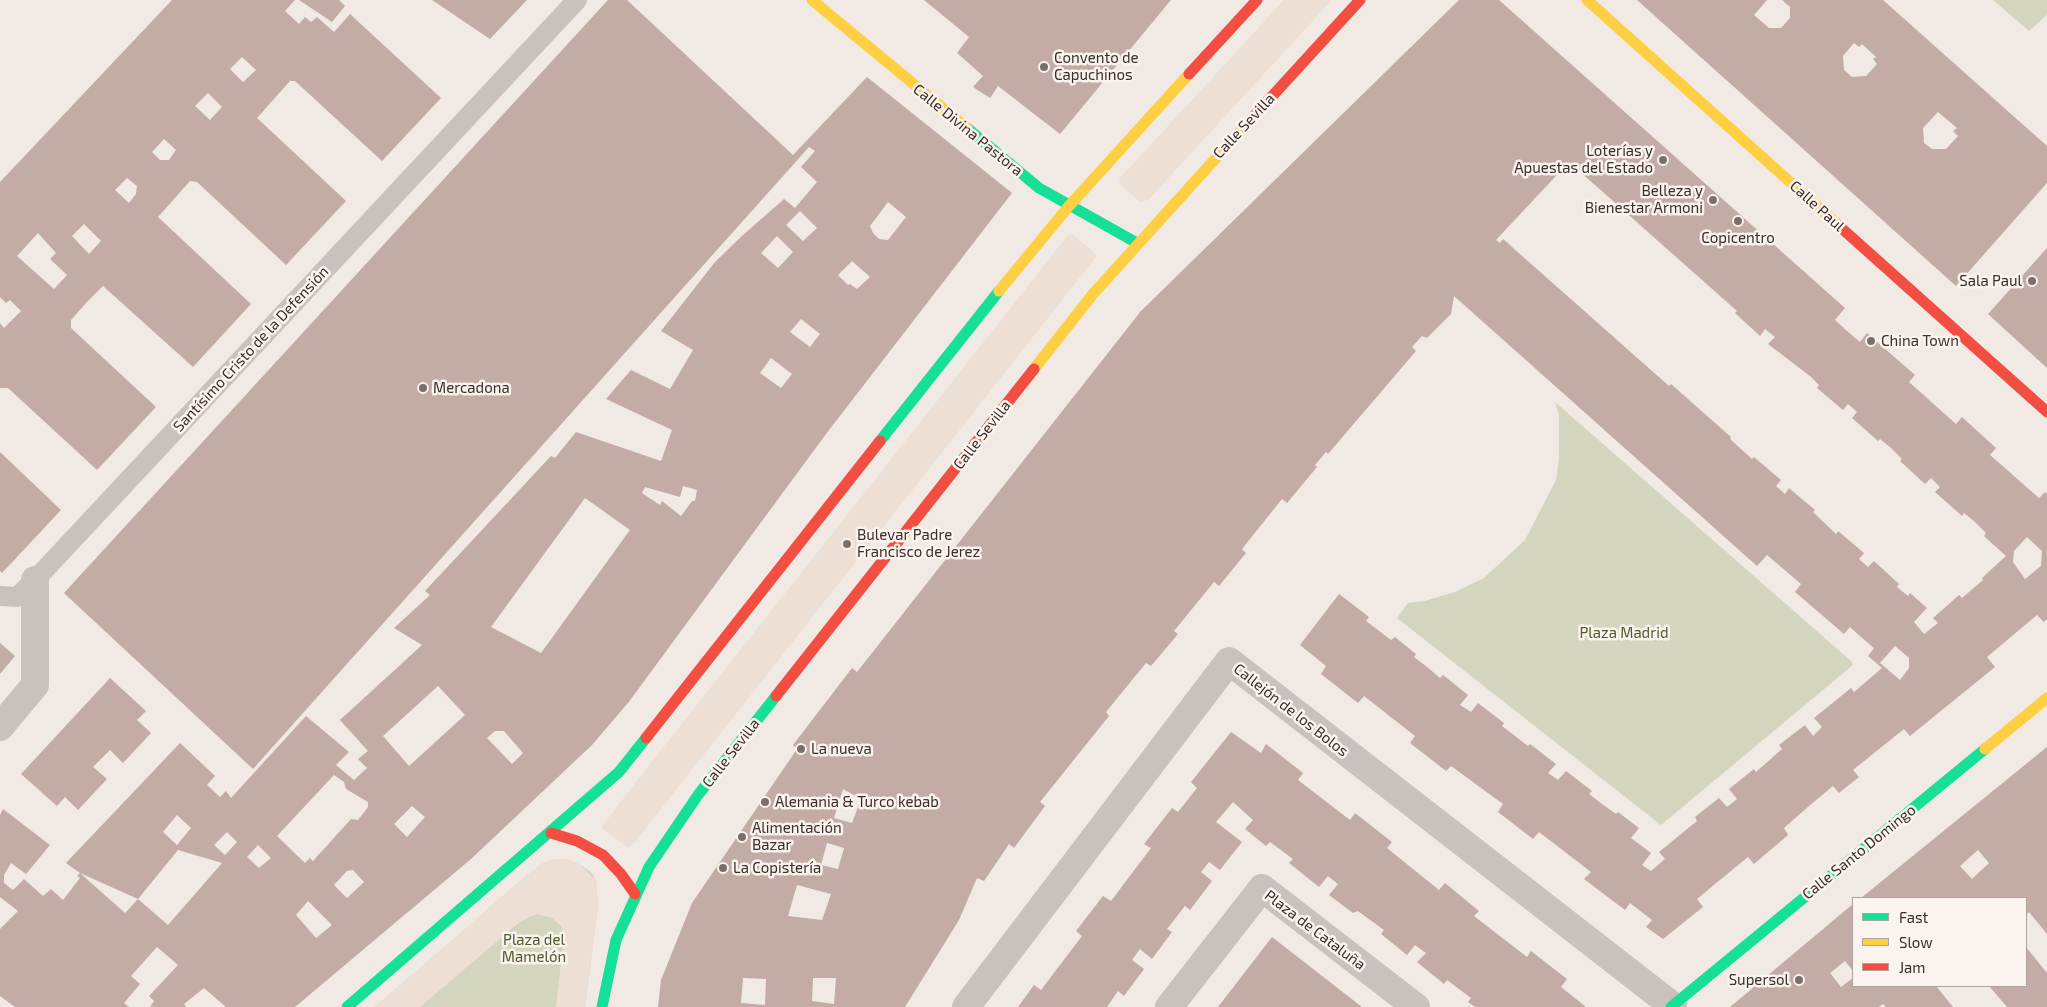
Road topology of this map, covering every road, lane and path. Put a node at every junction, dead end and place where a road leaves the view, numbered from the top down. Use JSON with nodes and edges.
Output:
{"nodes":[{"id":1,"x":577,"y":0,"type":"edge"},
{"id":2,"x":812,"y":0,"type":"edge"},
{"id":3,"x":1257,"y":0,"type":"edge"},
{"id":4,"x":1360,"y":0,"type":"edge"},
{"id":5,"x":1587,"y":0,"type":"edge"},
{"id":6,"x":1069,"y":206,"type":"junction"},
{"id":7,"x":1137,"y":243,"type":"junction"},
{"id":8,"x":2047,"y":412,"type":"edge"},
{"id":9,"x":35,"y":580,"type":"junction"},
{"id":10,"x":0,"y":596,"type":"edge"},
{"id":11,"x":2047,"y":698,"type":"edge"},
{"id":12,"x":0,"y":728,"type":"edge"},
{"id":13,"x":551,"y":833,"type":"junction"},
{"id":14,"x":635,"y":894,"type":"junction"},
{"id":15,"x":1672,"y":1006,"type":"edge"},
{"id":16,"x":347,"y":1007,"type":"edge"},
{"id":17,"x":602,"y":1007,"type":"edge"},
{"id":18,"x":966,"y":1007,"type":"edge"},
{"id":19,"x":1169,"y":1007,"type":"edge"},
{"id":20,"x":1416,"y":1007,"type":"edge"}],
"edges":[{"from":1,"to":9,"type":"lane","name":"Santísimo Cristo de la Defensión"},
{"from":2,"to":6,"type":"street","name":"Calle Divina Pastora"},
{"from":3,"to":6,"type":"street"},
{"from":4,"to":7,"type":"street","name":"Calle Sevilla"},
{"from":5,"to":8,"type":"street","name":"Calle Paul"},
{"from":6,"to":7,"type":"street","name":"Calle Divina Pastora"},
{"from":6,"to":13,"type":"street"},
{"from":7,"to":14,"type":"street","name":"Calle Sevilla"},
{"from":9,"to":10,"type":"lane","name":"Santísimo Cristo de la Defensión"},
{"from":9,"to":12,"type":"street"},
{"from":11,"to":15,"type":"street","name":"Calle Santo Domingo"},
{"from":13,"to":14,"type":"street"},
{"from":13,"to":16,"type":"street"},
{"from":14,"to":17,"type":"street","name":"Calle Sevilla"},
{"from":15,"to":18,"type":"street","name":"Callejón de los Bolos"},
{"from":19,"to":20,"type":"street","name":"Plaza de Cataluña"}]}
